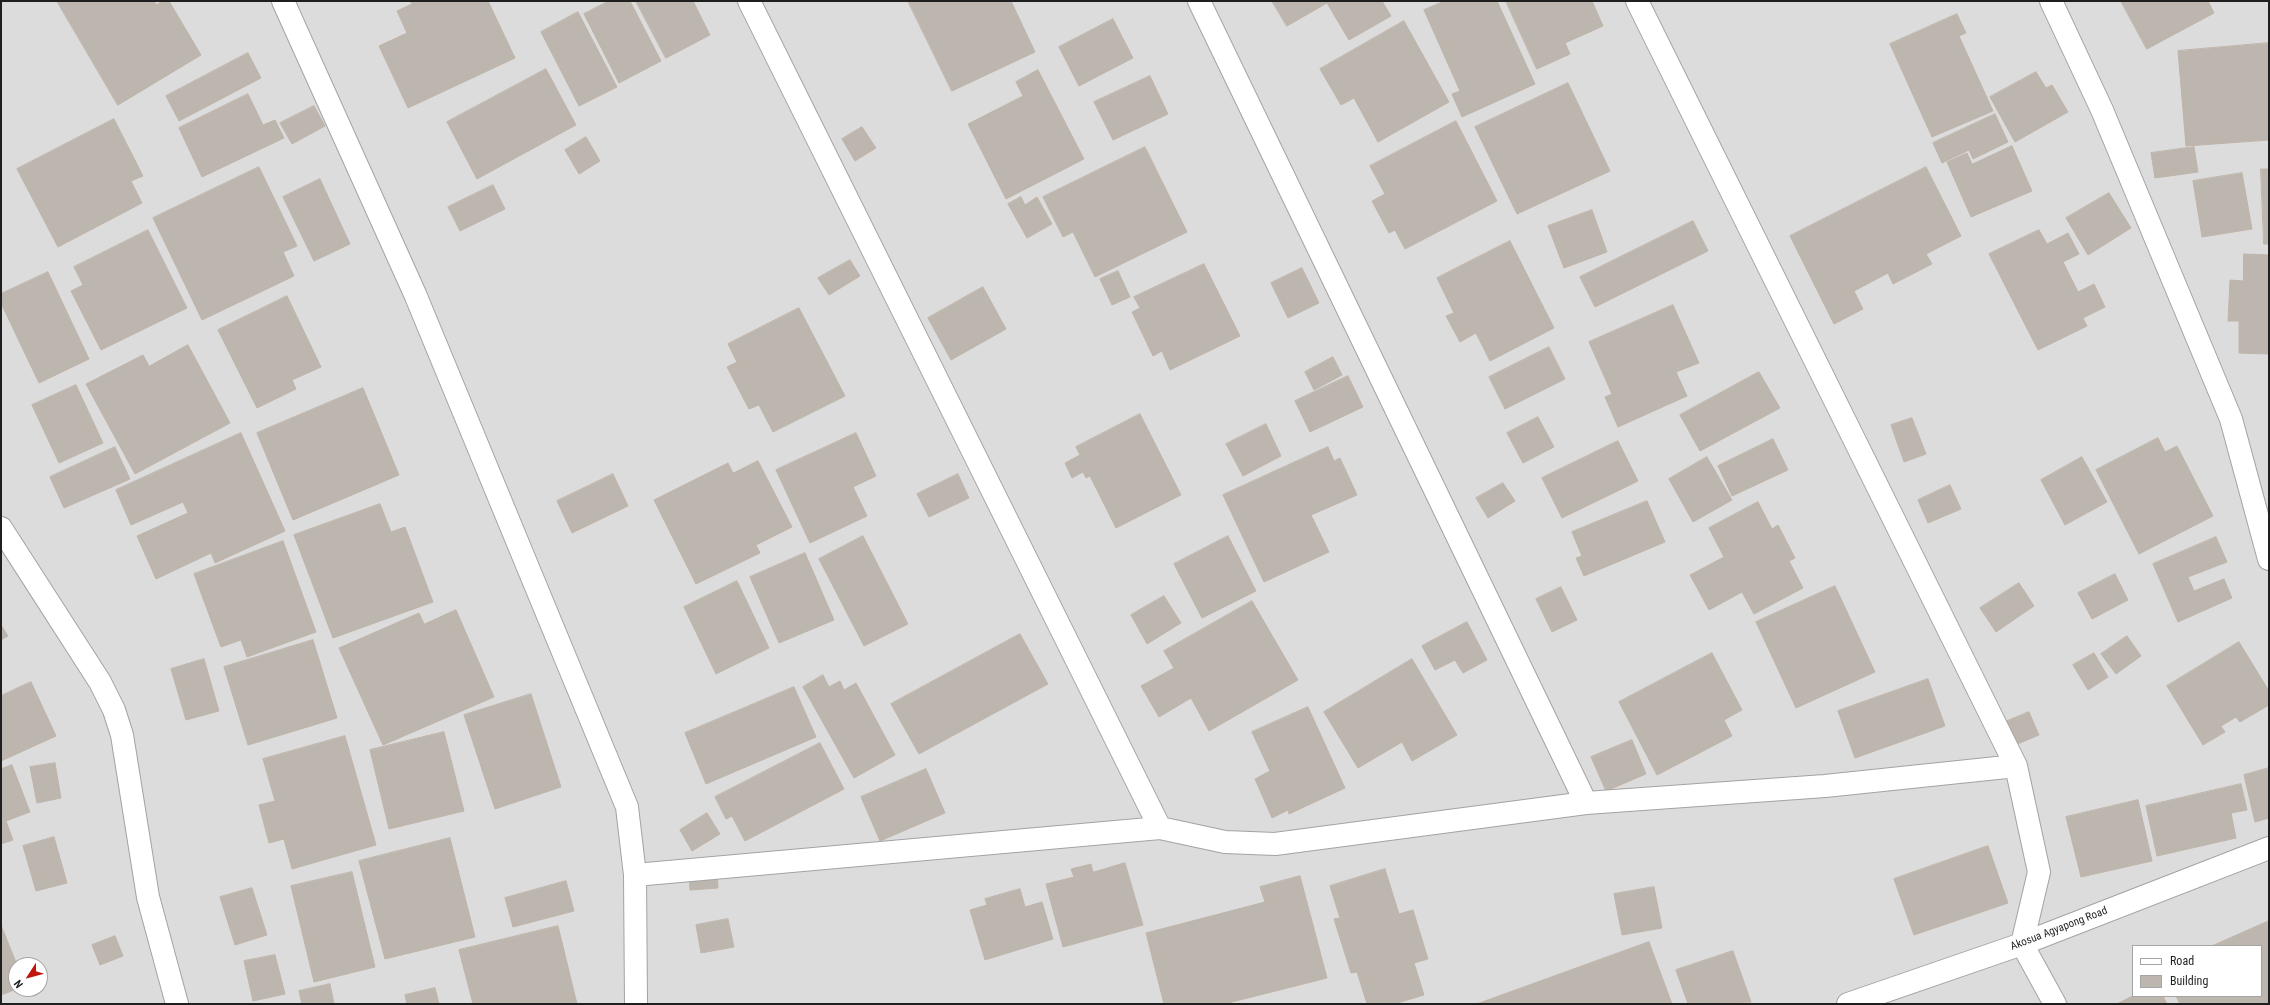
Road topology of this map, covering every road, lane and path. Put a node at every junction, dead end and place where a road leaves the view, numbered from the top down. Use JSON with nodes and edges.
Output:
{"nodes":[{"id":1,"x":283,"y":1,"type":"edge"},
{"id":2,"x":749,"y":1,"type":"edge"},
{"id":3,"x":1199,"y":1,"type":"edge"},
{"id":4,"x":1637,"y":1,"type":"edge"},
{"id":5,"x":2051,"y":1,"type":"edge"},
{"id":6,"x":1,"y":528,"type":"edge"},
{"id":7,"x":2269,"y":559,"type":"edge"},
{"id":8,"x":2016,"y":766,"type":"junction"},
{"id":9,"x":1586,"y":803,"type":"junction"},
{"id":10,"x":1160,"y":828,"type":"junction"},
{"id":11,"x":2269,"y":848,"type":"edge"},
{"id":12,"x":635,"y":875,"type":"junction"},
{"id":13,"x":2022,"y":944,"type":"junction"},
{"id":14,"x":177,"y":1004,"type":"edge"},
{"id":15,"x":636,"y":1004,"type":"edge"},
{"id":16,"x":1848,"y":1004,"type":"edge"},
{"id":17,"x":2054,"y":1004,"type":"edge"}],
"edges":[{"from":1,"to":12,"type":"street"},
{"from":2,"to":10,"type":"street"},
{"from":3,"to":9,"type":"street"},
{"from":4,"to":8,"type":"street"},
{"from":5,"to":7,"type":"street"},
{"from":6,"to":14,"type":"street"},
{"from":8,"to":9,"type":"street"},
{"from":8,"to":13,"type":"street"},
{"from":9,"to":10,"type":"street"},
{"from":10,"to":12,"type":"street"},
{"from":11,"to":13,"type":"street","name":"Akosua Agyapong Road"},
{"from":12,"to":15,"type":"street"},
{"from":13,"to":16,"type":"street","name":"Akosua Agyapong Road"},
{"from":13,"to":17,"type":"street"}]}
